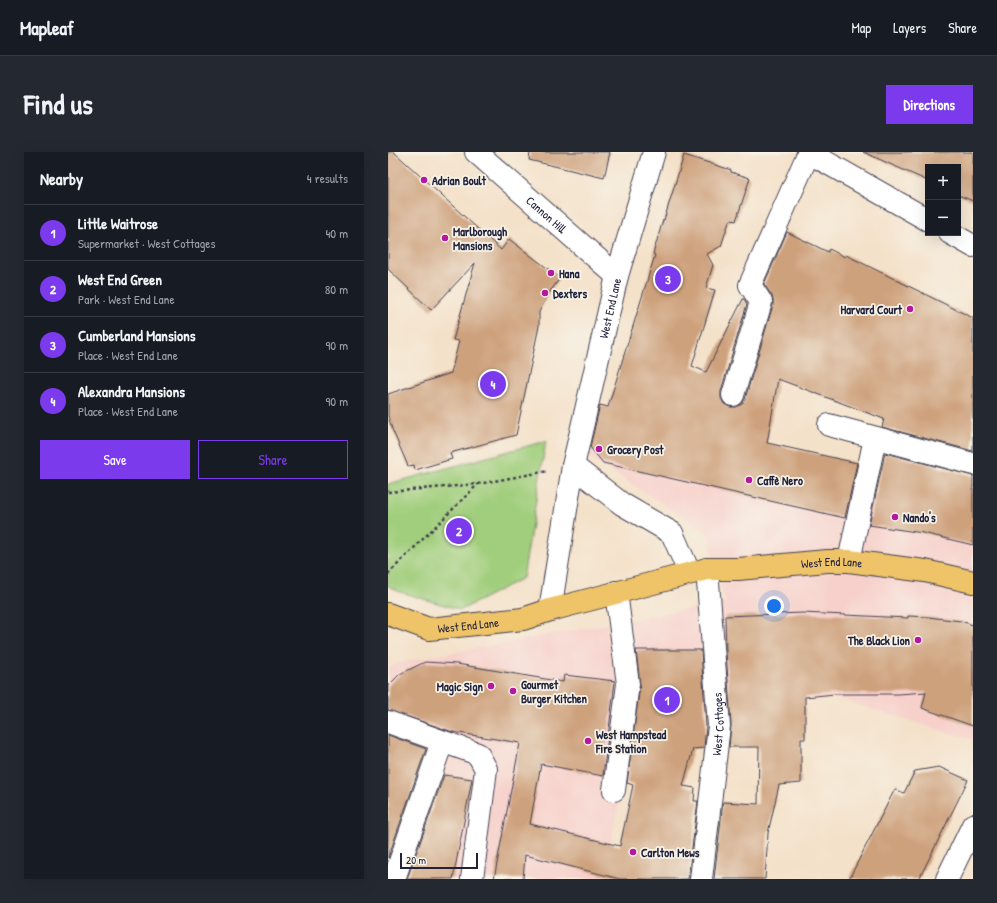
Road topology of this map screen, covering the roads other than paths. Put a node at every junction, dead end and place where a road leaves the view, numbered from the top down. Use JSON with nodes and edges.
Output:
{"nodes":[{"id":1,"x":476,"y":152,"type":"edge"},
{"id":2,"x":654,"y":152,"type":"edge"},
{"id":3,"x":808,"y":152,"type":"edge"},
{"id":4,"x":925,"y":218,"type":"edge"},
{"id":5,"x":955,"y":236,"type":"edge"},
{"id":6,"x":973,"y":246,"type":"edge"},
{"id":7,"x":617,"y":276,"type":"junction"},
{"id":8,"x":734,"y":395,"type":"dead end"},
{"id":9,"x":829,"y":425,"type":"dead end"},
{"id":10,"x":875,"y":438,"type":"junction"},
{"id":11,"x":973,"y":464,"type":"edge"},
{"id":12,"x":573,"y":466,"type":"junction"},
{"id":13,"x":849,"y":560,"type":"junction"},
{"id":14,"x":698,"y":570,"type":"junction"},
{"id":15,"x":973,"y":582,"type":"edge"},
{"id":16,"x":616,"y":592,"type":"junction"},
{"id":17,"x":550,"y":610,"type":"junction"},
{"id":18,"x":388,"y":614,"type":"edge"},
{"id":19,"x":388,"y":722,"type":"edge"},
{"id":20,"x":442,"y":742,"type":"junction"},
{"id":21,"x":614,"y":790,"type":"dead end"},
{"id":22,"x":973,"y":825,"type":"edge"},
{"id":23,"x":394,"y":879,"type":"edge"},
{"id":24,"x":472,"y":879,"type":"edge"},
{"id":25,"x":701,"y":879,"type":"edge"},
{"id":26,"x":947,"y":879,"type":"edge"}],
"edges":[{"from":1,"to":7,"type":"street","name":"Cannon Hill"},
{"from":2,"to":7,"type":"street","name":"West End Lane"},
{"from":3,"to":4,"type":"street"},
{"from":3,"to":8,"type":"street"},
{"from":5,"to":6,"type":"street"},
{"from":7,"to":12,"type":"street","name":"West End Lane"},
{"from":9,"to":10,"type":"street"},
{"from":10,"to":11,"type":"street"},
{"from":10,"to":13,"type":"street"},
{"from":12,"to":14,"type":"street"},
{"from":12,"to":17,"type":"street","name":"West End Lane"},
{"from":13,"to":14,"type":"main road","name":"West End Lane"},
{"from":13,"to":15,"type":"main road","name":"West End Lane"},
{"from":14,"to":16,"type":"main road","name":"West End Lane"},
{"from":14,"to":25,"type":"street","name":"West Cottages"},
{"from":16,"to":17,"type":"main road","name":"West End Lane"},
{"from":16,"to":21,"type":"street"},
{"from":17,"to":18,"type":"main road","name":"West End Lane"},
{"from":19,"to":20,"type":"street"},
{"from":20,"to":23,"type":"street"},
{"from":20,"to":24,"type":"street"},
{"from":22,"to":26,"type":"street"}]}
